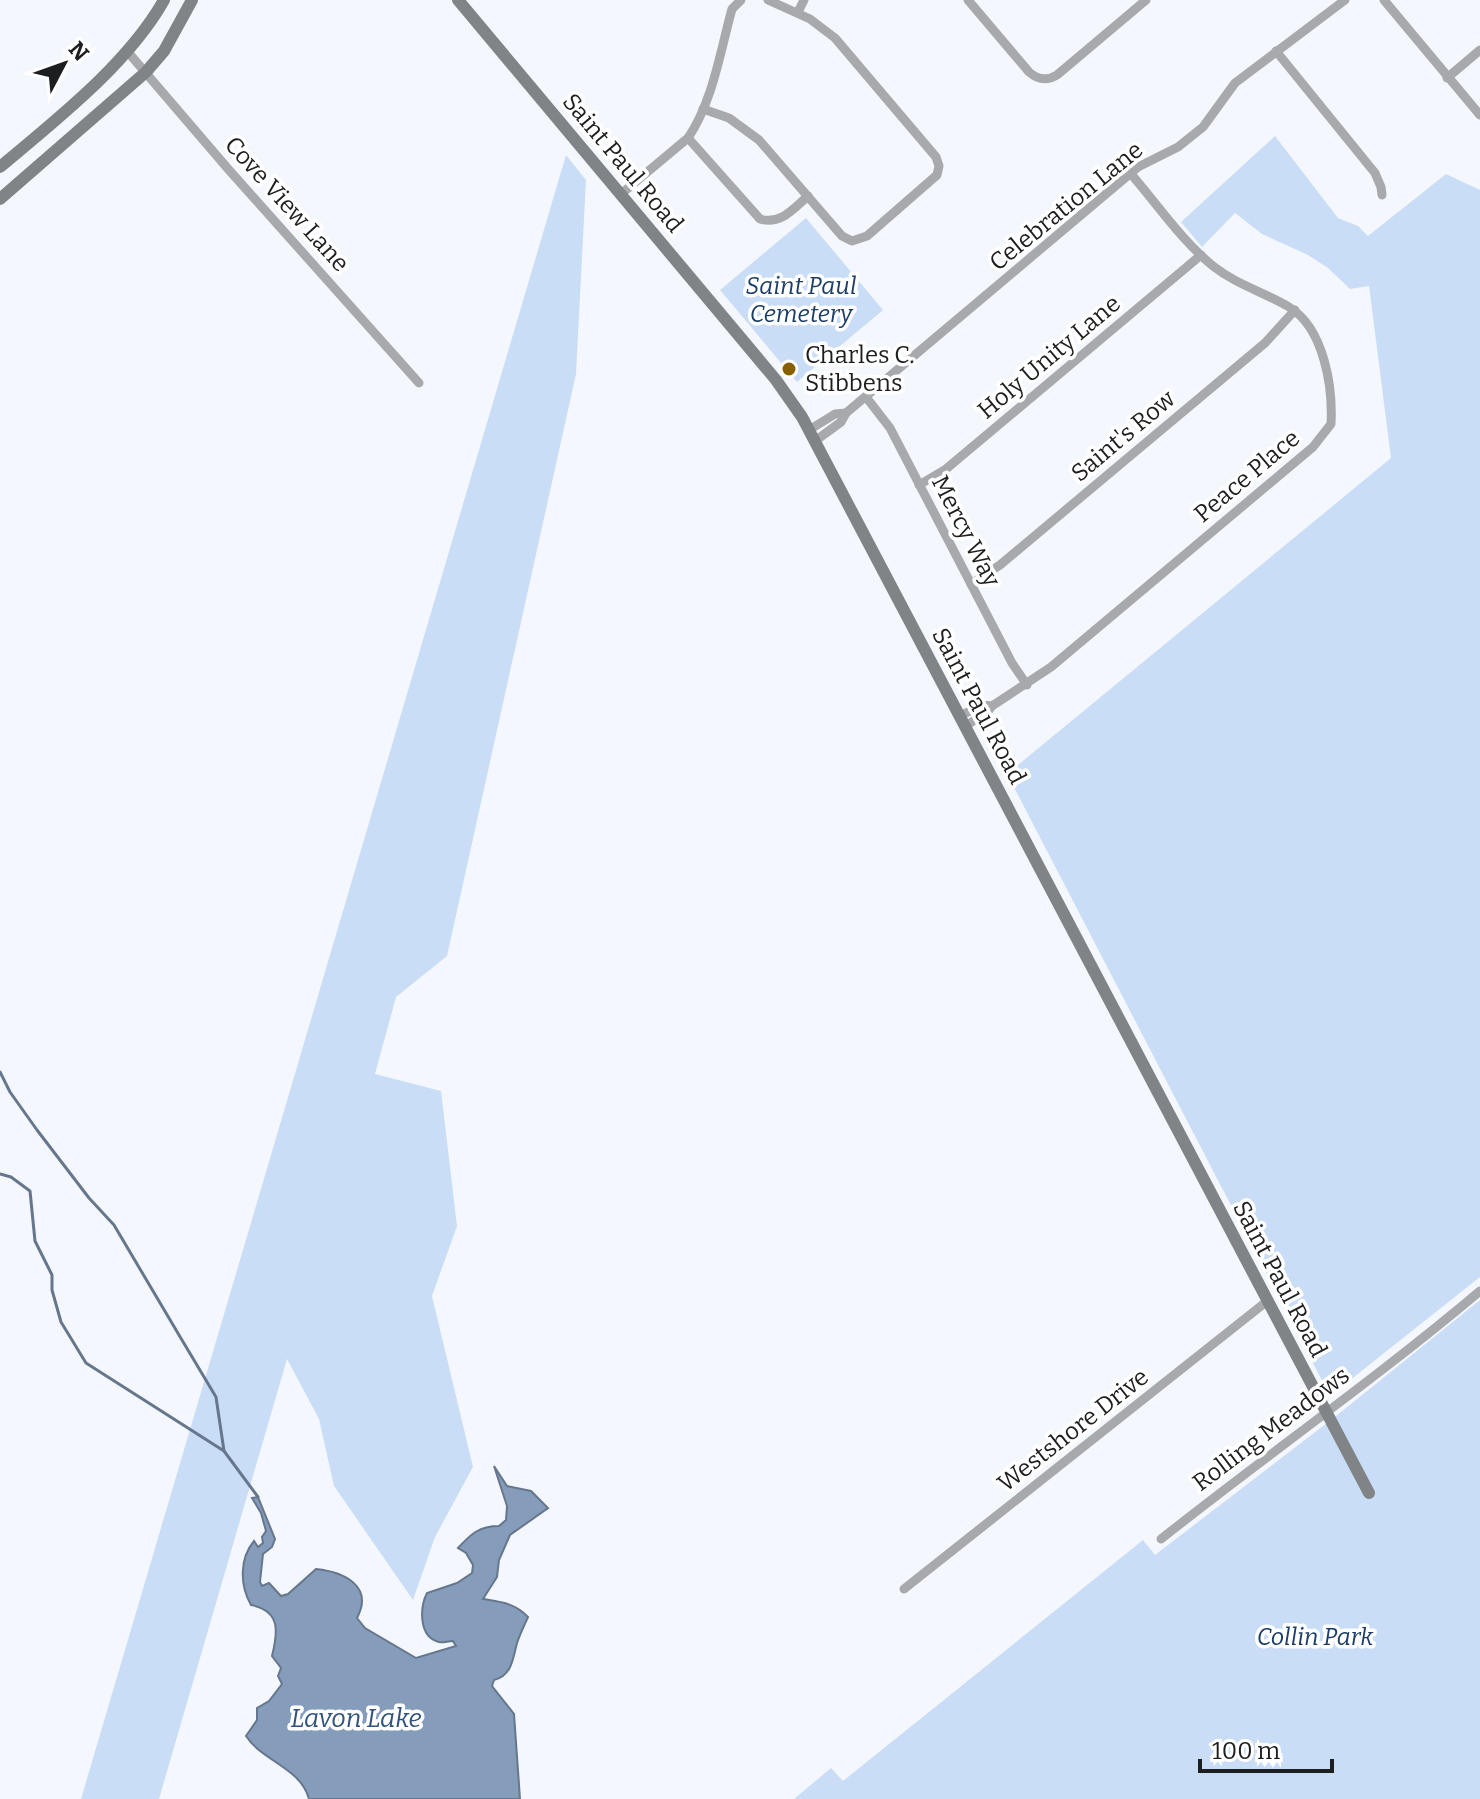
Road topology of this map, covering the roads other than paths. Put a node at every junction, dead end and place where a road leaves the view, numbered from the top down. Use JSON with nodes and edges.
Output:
{"nodes":[{"id":1,"x":164,"y":0,"type":"edge"},
{"id":2,"x":192,"y":0,"type":"edge"},
{"id":3,"x":458,"y":0,"type":"edge"},
{"id":4,"x":741,"y":0,"type":"edge"},
{"id":5,"x":768,"y":0,"type":"edge"},
{"id":6,"x":804,"y":0,"type":"edge"},
{"id":7,"x":968,"y":0,"type":"edge"},
{"id":8,"x":1146,"y":0,"type":"edge"},
{"id":9,"x":1345,"y":0,"type":"edge"},
{"id":10,"x":1384,"y":0,"type":"edge"},
{"id":11,"x":1133,"y":4,"type":"edge"},
{"id":12,"x":798,"y":12,"type":"junction"},
{"id":13,"x":1480,"y":50,"type":"edge"},
{"id":14,"x":127,"y":51,"type":"junction"},
{"id":15,"x":1276,"y":51,"type":"junction"},
{"id":16,"x":146,"y":72,"type":"junction"},
{"id":17,"x":1447,"y":78,"type":"junction"},
{"id":18,"x":703,"y":109,"type":"junction"},
{"id":19,"x":1480,"y":115,"type":"edge"},
{"id":20,"x":688,"y":138,"type":"junction"},
{"id":21,"x":0,"y":167,"type":"edge"},
{"id":22,"x":1131,"y":174,"type":"junction"},
{"id":23,"x":621,"y":194,"type":"junction"},
{"id":24,"x":1382,"y":195,"type":"dead end"},
{"id":25,"x":808,"y":196,"type":"junction"},
{"id":26,"x":0,"y":199,"type":"edge"},
{"id":27,"x":1201,"y":255,"type":"junction"},
{"id":28,"x":1295,"y":310,"type":"junction"},
{"id":29,"x":419,"y":383,"type":"dead end"},
{"id":30,"x":866,"y":397,"type":"junction"},
{"id":31,"x":812,"y":435,"type":"junction"},
{"id":32,"x":919,"y":485,"type":"junction"},
{"id":33,"x":971,"y":584,"type":"junction"},
{"id":34,"x":1027,"y":685,"type":"junction"},
{"id":35,"x":962,"y":721,"type":"junction"},
{"id":36,"x":1480,"y":1291,"type":"edge"},
{"id":37,"x":1266,"y":1302,"type":"junction"},
{"id":38,"x":1325,"y":1411,"type":"junction"},
{"id":39,"x":1369,"y":1493,"type":"dead end"},
{"id":40,"x":1161,"y":1539,"type":"dead end"},
{"id":41,"x":904,"y":1589,"type":"dead end"}],
"edges":[{"from":1,"to":14,"type":"street"},
{"from":2,"to":16,"type":"street"},
{"from":3,"to":23,"type":"street","name":"Saint Paul Road"},
{"from":4,"to":18,"type":"street"},
{"from":5,"to":12,"type":"street"},
{"from":6,"to":12,"type":"street"},
{"from":7,"to":11,"type":"street"},
{"from":8,"to":11,"type":"street"},
{"from":9,"to":15,"type":"street","name":"Celebration Lane"},
{"from":10,"to":17,"type":"street"},
{"from":12,"to":25,"type":"street"},
{"from":13,"to":17,"type":"street"},
{"from":14,"to":16,"type":"street","name":"Cove View Lane"},
{"from":14,"to":21,"type":"street"},
{"from":15,"to":22,"type":"street","name":"Celebration Lane"},
{"from":15,"to":24,"type":"street"},
{"from":16,"to":26,"type":"street"},
{"from":16,"to":29,"type":"street","name":"Cove View Lane"},
{"from":17,"to":19,"type":"street"},
{"from":18,"to":20,"type":"street"},
{"from":18,"to":25,"type":"street"},
{"from":20,"to":23,"type":"street"},
{"from":20,"to":25,"type":"street"},
{"from":22,"to":27,"type":"street","name":"Peace Place"},
{"from":22,"to":30,"type":"street","name":"Celebration Lane"},
{"from":23,"to":31,"type":"street","name":"Saint Paul Road"},
{"from":27,"to":28,"type":"street","name":"Peace Place"},
{"from":27,"to":32,"type":"street","name":"Holy Unity Lane"},
{"from":28,"to":33,"type":"street","name":"Saint's Row"},
{"from":28,"to":34,"type":"street","name":"Peace Place"},
{"from":30,"to":31,"type":"street","name":"Celebration Lane"},
{"from":30,"to":32,"type":"street","name":"Mercy Way"},
{"from":31,"to":35,"type":"street","name":"Saint Paul Road"},
{"from":32,"to":33,"type":"street","name":"Mercy Way"},
{"from":33,"to":34,"type":"street","name":"Mercy Way"},
{"from":34,"to":35,"type":"street","name":"Peace Place"},
{"from":35,"to":37,"type":"street","name":"Saint Paul Road"},
{"from":36,"to":38,"type":"street","name":"Rolling Meadows"},
{"from":37,"to":38,"type":"street","name":"Saint Paul Road"},
{"from":37,"to":41,"type":"street","name":"Westshore Drive"},
{"from":38,"to":39,"type":"street","name":"Saint Paul Road"},
{"from":38,"to":40,"type":"street","name":"Rolling Meadows"}]}
